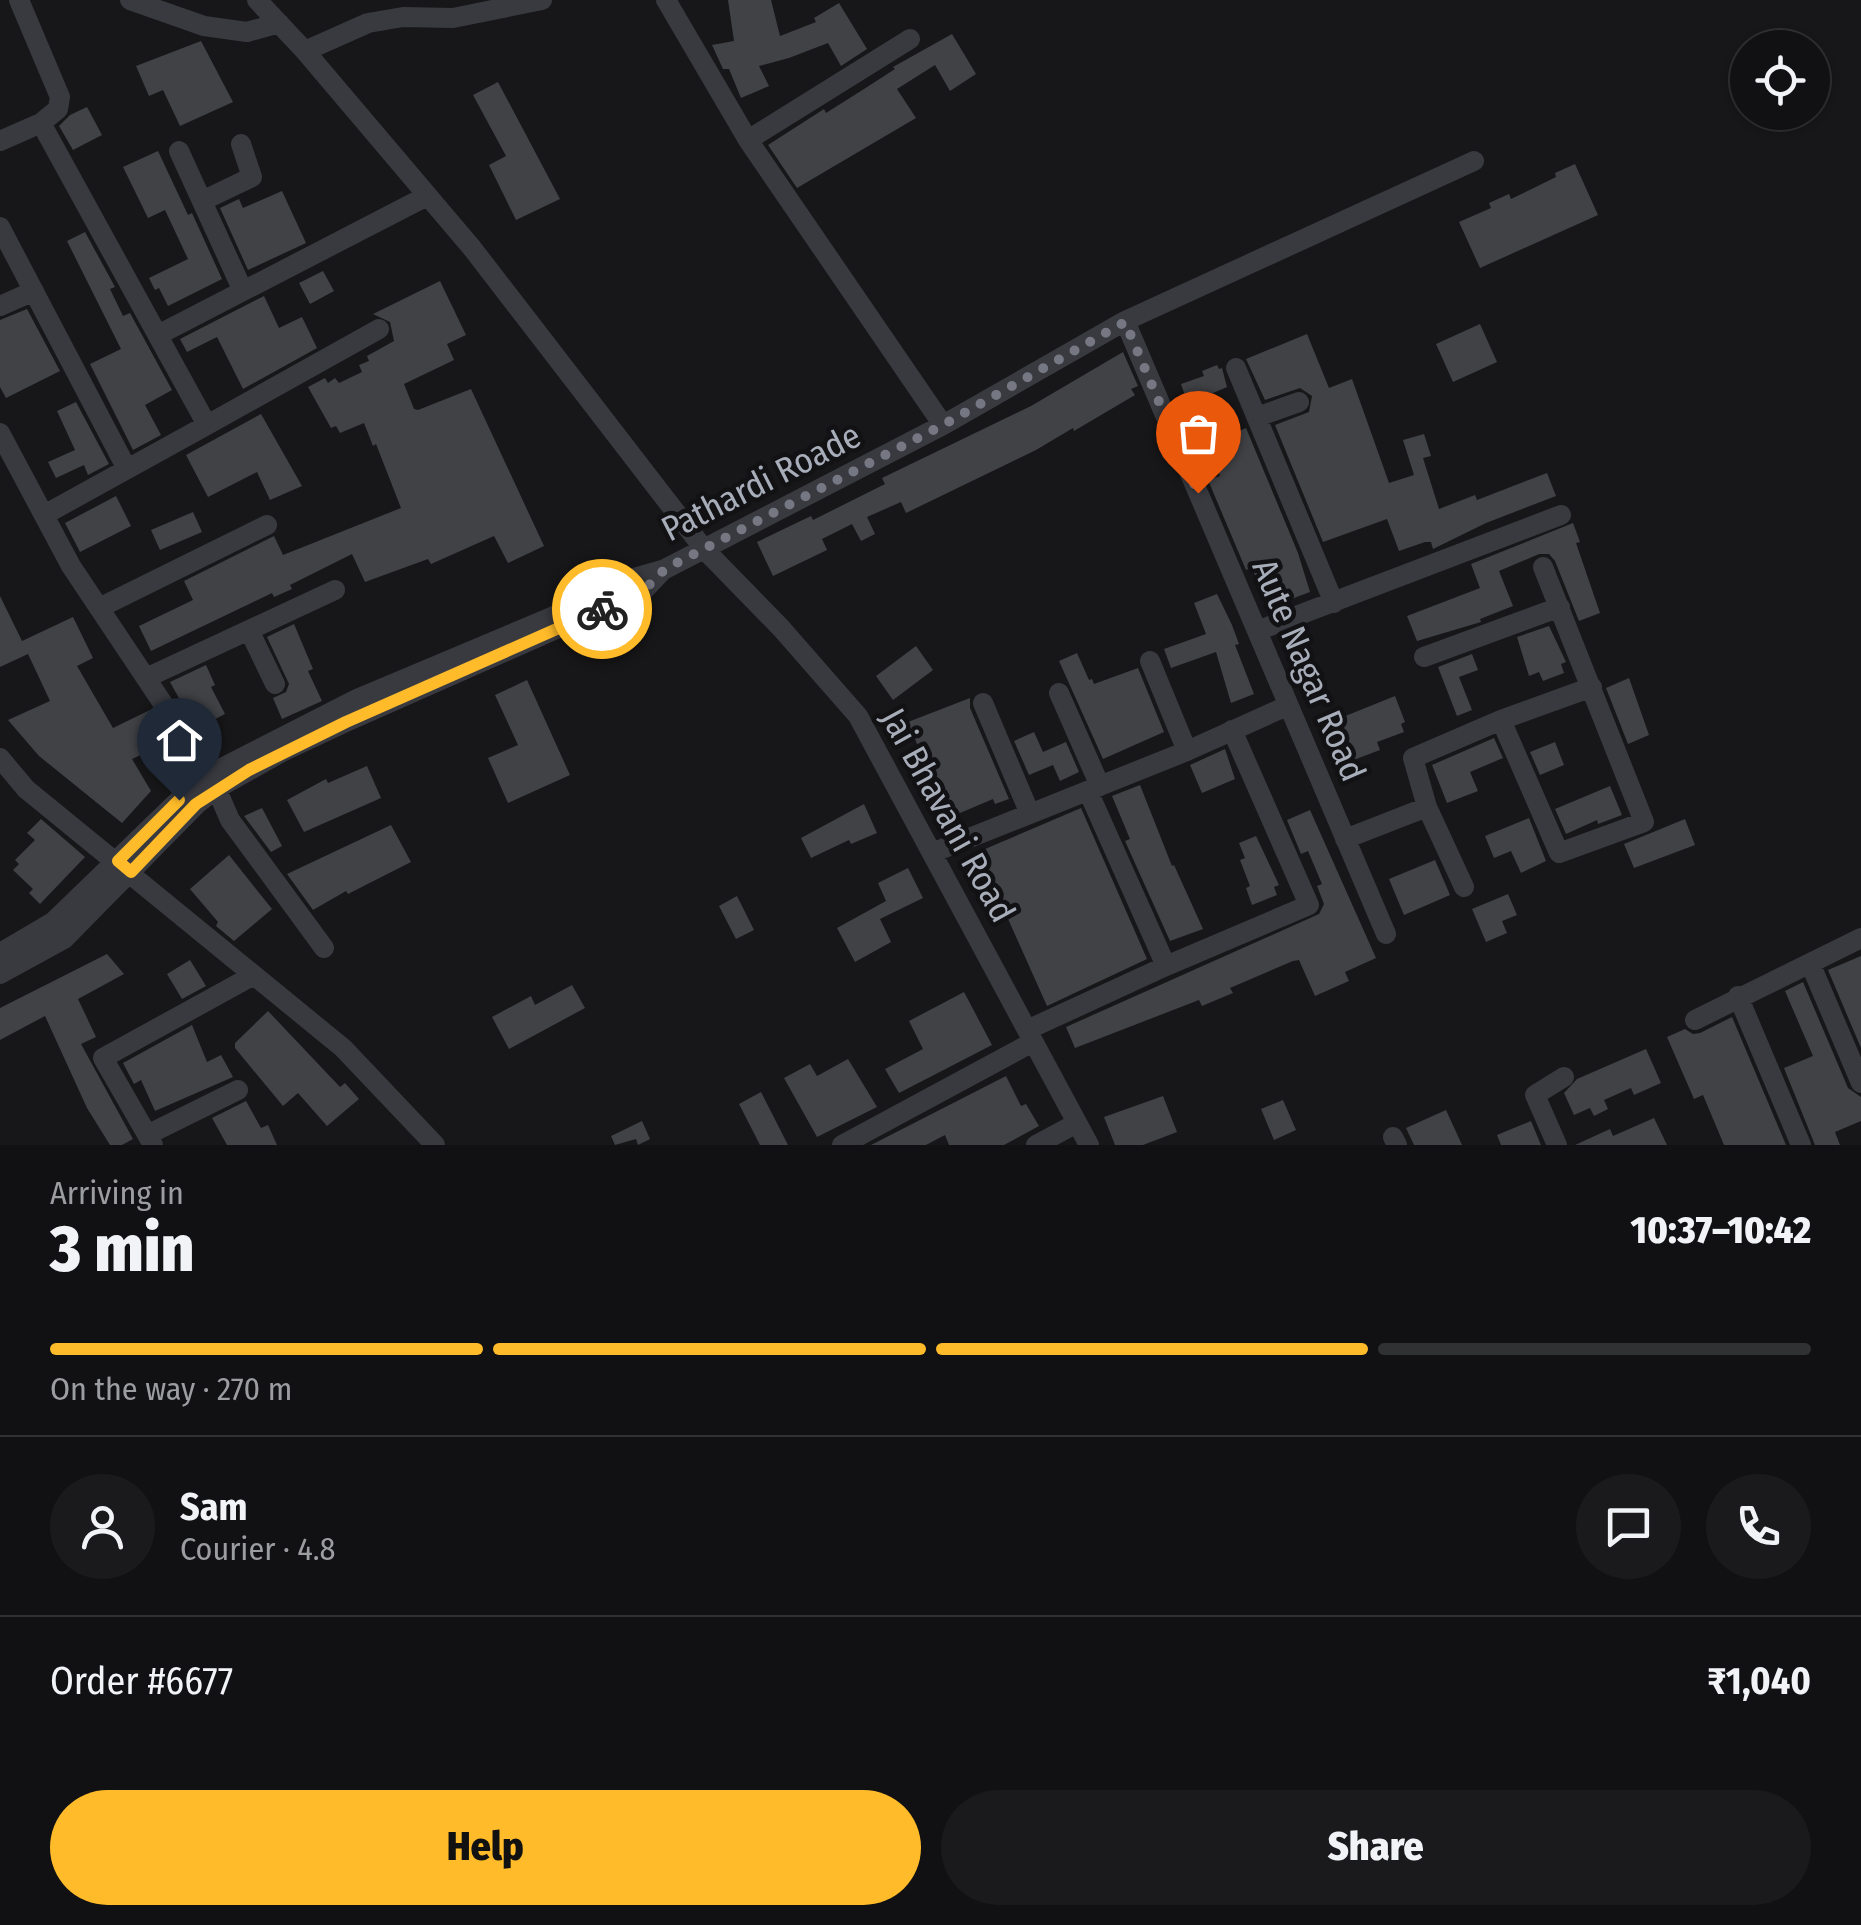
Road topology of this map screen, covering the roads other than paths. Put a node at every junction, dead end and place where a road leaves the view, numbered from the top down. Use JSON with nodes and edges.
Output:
{"nodes":[{"id":1,"x":19,"y":0,"type":"edge"},
{"id":2,"x":130,"y":0,"type":"edge"},
{"id":3,"x":257,"y":0,"type":"edge"},
{"id":4,"x":542,"y":0,"type":"edge"},
{"id":5,"x":666,"y":0,"type":"edge"},
{"id":6,"x":409,"y":8,"type":"edge"},
{"id":7,"x":279,"y":24,"type":"junction"},
{"id":8,"x":910,"y":39,"type":"dead end"},
{"id":9,"x":305,"y":51,"type":"junction"},
{"id":10,"x":41,"y":123,"type":"junction"},
{"id":11,"x":748,"y":140,"type":"junction"},
{"id":12,"x":0,"y":141,"type":"edge"},
{"id":13,"x":241,"y":144,"type":"dead end"},
{"id":14,"x":179,"y":151,"type":"dead end"},
{"id":15,"x":1474,"y":161,"type":"dead end"},
{"id":16,"x":427,"y":196,"type":"junction"},
{"id":17,"x":202,"y":201,"type":"junction"},
{"id":18,"x":0,"y":227,"type":"edge"},
{"id":19,"x":34,"y":291,"type":"junction"},
{"id":20,"x":243,"y":291,"type":"junction"},
{"id":21,"x":0,"y":306,"type":"edge"},
{"id":22,"x":1125,"y":322,"type":"junction"},
{"id":23,"x":378,"y":329,"type":"dead end"},
{"id":24,"x":158,"y":335,"type":"junction"},
{"id":25,"x":1236,"y":368,"type":"dead end"},
{"id":26,"x":1299,"y":402,"type":"dead end"},
{"id":27,"x":1257,"y":417,"type":"junction"},
{"id":28,"x":207,"y":424,"type":"junction"},
{"id":29,"x":943,"y":425,"type":"junction"},
{"id":30,"x":0,"y":433,"type":"edge"},
{"id":31,"x":6,"y":459,"type":"edge"},
{"id":32,"x":127,"y":469,"type":"junction"},
{"id":33,"x":44,"y":515,"type":"junction"},
{"id":34,"x":1561,"y":515,"type":"dead end"},
{"id":35,"x":267,"y":525,"type":"dead end"},
{"id":36,"x":704,"y":549,"type":"junction"},
{"id":37,"x":1543,"y":568,"type":"dead end"},
{"id":38,"x":335,"y":590,"type":"dead end"},
{"id":39,"x":1334,"y":603,"type":"junction"},
{"id":40,"x":1560,"y":607,"type":"junction"},
{"id":41,"x":99,"y":608,"type":"junction"},
{"id":42,"x":249,"y":630,"type":"junction"},
{"id":43,"x":1257,"y":631,"type":"junction"},
{"id":44,"x":1424,"y":656,"type":"dead end"},
{"id":45,"x":1150,"y":662,"type":"dead end"},
{"id":46,"x":146,"y":678,"type":"junction"},
{"id":47,"x":275,"y":684,"type":"dead end"},
{"id":48,"x":1592,"y":687,"type":"junction"},
{"id":49,"x":1059,"y":693,"type":"dead end"},
{"id":50,"x":983,"y":703,"type":"dead end"},
{"id":51,"x":1287,"y":706,"type":"junction"},
{"id":52,"x":1502,"y":720,"type":"junction"},
{"id":53,"x":1232,"y":730,"type":"junction"},
{"id":54,"x":1188,"y":751,"type":"junction"},
{"id":55,"x":0,"y":758,"type":"edge"},
{"id":56,"x":213,"y":782,"type":"junction"},
{"id":57,"x":1094,"y":788,"type":"junction"},
{"id":58,"x":1428,"y":807,"type":"junction"},
{"id":59,"x":1030,"y":814,"type":"junction"},
{"id":60,"x":1345,"y":839,"type":"junction"},
{"id":61,"x":932,"y":853,"type":"junction"},
{"id":62,"x":124,"y":867,"type":"junction"},
{"id":63,"x":1464,"y":887,"type":"dead end"},
{"id":64,"x":1386,"y":934,"type":"dead end"},
{"id":65,"x":1861,"y":938,"type":"edge"},
{"id":66,"x":324,"y":948,"type":"dead end"},
{"id":67,"x":0,"y":952,"type":"edge"},
{"id":68,"x":1810,"y":962,"type":"junction"},
{"id":69,"x":1166,"y":966,"type":"junction"},
{"id":70,"x":0,"y":974,"type":"edge"},
{"id":71,"x":254,"y":976,"type":"junction"},
{"id":72,"x":1738,"y":996,"type":"junction"},
{"id":73,"x":1694,"y":1020,"type":"dead end"},
{"id":74,"x":1030,"y":1036,"type":"junction"},
{"id":75,"x":1564,"y":1077,"type":"dead end"},
{"id":76,"x":1861,"y":1083,"type":"edge"},
{"id":77,"x":238,"y":1090,"type":"dead end"},
{"id":78,"x":1078,"y":1123,"type":"junction"},
{"id":79,"x":150,"y":1140,"type":"edge"},
{"id":80,"x":436,"y":1145,"type":"edge"},
{"id":81,"x":842,"y":1145,"type":"edge"},
{"id":82,"x":1036,"y":1145,"type":"edge"},
{"id":83,"x":1089,"y":1145,"type":"edge"},
{"id":84,"x":1557,"y":1145,"type":"edge"},
{"id":85,"x":1802,"y":1145,"type":"edge"}],
"edges":[{"from":1,"to":10,"type":"street"},
{"from":2,"to":7,"type":"street"},
{"from":3,"to":7,"type":"street","name":"Jai Bhavani Road"},
{"from":4,"to":6,"type":"street"},
{"from":5,"to":11,"type":"street"},
{"from":6,"to":9,"type":"street"},
{"from":7,"to":9,"type":"street","name":"Jai Bhavani Road"},
{"from":8,"to":11,"type":"street"},
{"from":9,"to":16,"type":"street","name":"Jai Bhavani Road"},
{"from":10,"to":12,"type":"street"},
{"from":10,"to":24,"type":"street"},
{"from":11,"to":29,"type":"street"},
{"from":13,"to":17,"type":"street"},
{"from":14,"to":17,"type":"street"},
{"from":15,"to":22,"type":"street","name":"Pathardi Roade"},
{"from":16,"to":20,"type":"street"},
{"from":16,"to":36,"type":"street","name":"Jai Bhavani Road"},
{"from":17,"to":20,"type":"street"},
{"from":18,"to":19,"type":"street"},
{"from":19,"to":21,"type":"street"},
{"from":19,"to":32,"type":"street"},
{"from":20,"to":24,"type":"street"},
{"from":22,"to":29,"type":"street","name":"Pathardi Roade"},
{"from":22,"to":43,"type":"street","name":"Aute Nagar Road"},
{"from":23,"to":28,"type":"street"},
{"from":24,"to":28,"type":"street"},
{"from":25,"to":27,"type":"street"},
{"from":26,"to":27,"type":"street"},
{"from":27,"to":39,"type":"street"},
{"from":28,"to":32,"type":"street"},
{"from":29,"to":36,"type":"street","name":"Pathardi Roade"},
{"from":30,"to":31,"type":"street"},
{"from":31,"to":33,"type":"street"},
{"from":32,"to":33,"type":"street"},
{"from":33,"to":41,"type":"street"},
{"from":34,"to":39,"type":"street"},
{"from":35,"to":41,"type":"street"},
{"from":36,"to":56,"type":"street","name":"Pathardi Roade"},
{"from":36,"to":61,"type":"street","name":"Jai Bhavani Road"},
{"from":37,"to":40,"type":"street"},
{"from":38,"to":42,"type":"street"},
{"from":39,"to":43,"type":"street"},
{"from":40,"to":44,"type":"street"},
{"from":40,"to":48,"type":"street"},
{"from":41,"to":46,"type":"street"},
{"from":42,"to":46,"type":"street"},
{"from":42,"to":47,"type":"street"},
{"from":43,"to":51,"type":"street","name":"Aute Nagar Road"},
{"from":45,"to":54,"type":"street"},
{"from":46,"to":56,"type":"street"},
{"from":48,"to":52,"type":"street"},
{"from":48,"to":52,"type":"street"},
{"from":49,"to":57,"type":"street"},
{"from":50,"to":59,"type":"street"},
{"from":51,"to":53,"type":"street"},
{"from":51,"to":60,"type":"street","name":"Aute Nagar Road"},
{"from":52,"to":58,"type":"street"},
{"from":53,"to":54,"type":"street"},
{"from":53,"to":69,"type":"street"},
{"from":54,"to":57,"type":"street"},
{"from":55,"to":62,"type":"street"},
{"from":56,"to":62,"type":"street","name":"Pathardi Roade"},
{"from":56,"to":66,"type":"street"},
{"from":57,"to":59,"type":"street"},
{"from":57,"to":69,"type":"street"},
{"from":58,"to":60,"type":"street"},
{"from":58,"to":63,"type":"street"},
{"from":59,"to":61,"type":"street"},
{"from":60,"to":64,"type":"street","name":"Aute Nagar Road"},
{"from":61,"to":74,"type":"street","name":"Jai Bhavani Road"},
{"from":62,"to":67,"type":"street"},
{"from":62,"to":70,"type":"street"},
{"from":62,"to":71,"type":"street"},
{"from":65,"to":68,"type":"street"},
{"from":68,"to":72,"type":"street"},
{"from":68,"to":76,"type":"street"},
{"from":69,"to":74,"type":"street"},
{"from":71,"to":79,"type":"street"},
{"from":71,"to":80,"type":"street"},
{"from":72,"to":73,"type":"street"},
{"from":72,"to":85,"type":"street"},
{"from":74,"to":78,"type":"street","name":"Jai Bhavani Road"},
{"from":74,"to":81,"type":"street"},
{"from":75,"to":84,"type":"street"},
{"from":77,"to":79,"type":"street"},
{"from":78,"to":82,"type":"street"},
{"from":78,"to":83,"type":"street","name":"Jai Bhavani Road"}]}
